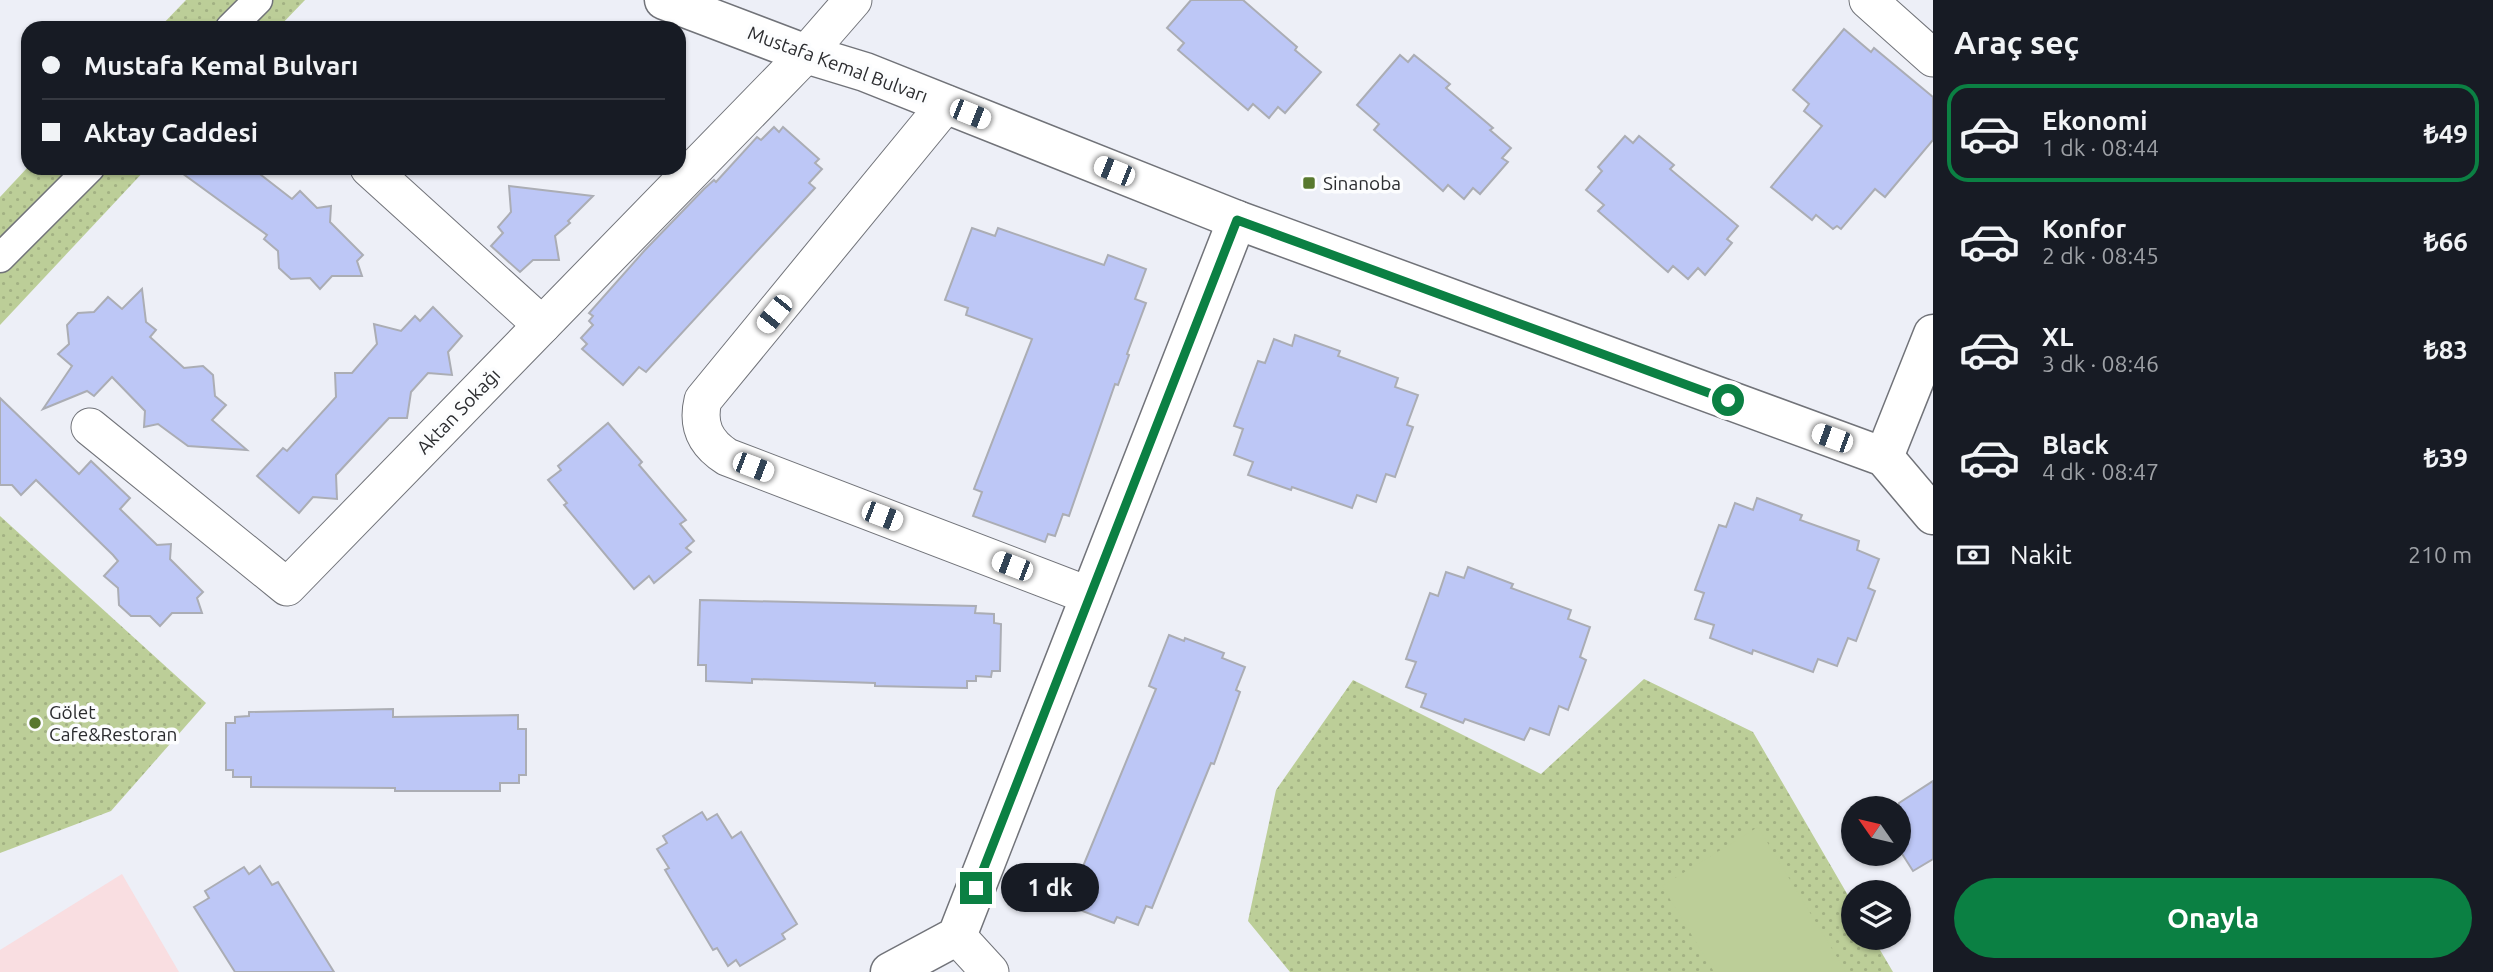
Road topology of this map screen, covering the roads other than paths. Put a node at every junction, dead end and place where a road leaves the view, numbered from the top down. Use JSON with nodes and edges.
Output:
{"nodes":[{"id":1,"x":258,"y":0,"type":"edge"},
{"id":2,"x":664,"y":0,"type":"edge"},
{"id":3,"x":853,"y":0,"type":"edge"},
{"id":4,"x":1868,"y":0,"type":"edge"},
{"id":5,"x":237,"y":21,"type":"edge"},
{"id":6,"x":806,"y":54,"type":"junction"},
{"id":7,"x":1933,"y":58,"type":"edge"},
{"id":8,"x":946,"y":104,"type":"junction"},
{"id":9,"x":83,"y":175,"type":"edge"},
{"id":10,"x":377,"y":175,"type":"edge"},
{"id":11,"x":1237,"y":220,"type":"junction"},
{"id":12,"x":0,"y":258,"type":"edge"},
{"id":13,"x":542,"y":325,"type":"junction"},
{"id":14,"x":1933,"y":334,"type":"edge"},
{"id":15,"x":90,"y":427,"type":"dead end"},
{"id":16,"x":1884,"y":457,"type":"junction"},
{"id":17,"x":1933,"y":515,"type":"edge"},
{"id":18,"x":1090,"y":596,"type":"junction"},
{"id":19,"x":957,"y":936,"type":"junction"},
{"id":20,"x":890,"y":972,"type":"edge"},
{"id":21,"x":990,"y":972,"type":"edge"}],
"edges":[{"from":1,"to":5,"type":"street"},
{"from":2,"to":6,"type":"main road","name":"Mustafa Kemal Bulvarı"},
{"from":3,"to":6,"type":"street","name":"Aktan Sokağı"},
{"from":4,"to":7,"type":"street"},
{"from":6,"to":8,"type":"main road","name":"Mustafa Kemal Bulvarı"},
{"from":6,"to":13,"type":"street","name":"Aktan Sokağı"},
{"from":8,"to":11,"type":"main road","name":"Mustafa Kemal Bulvarı"},
{"from":8,"to":18,"type":"street"},
{"from":9,"to":12,"type":"street"},
{"from":10,"to":13,"type":"street"},
{"from":11,"to":16,"type":"main road","name":"Mustafa Kemal Bulvarı"},
{"from":11,"to":18,"type":"main road"},
{"from":13,"to":15,"type":"street","name":"Aktan Sokağı"},
{"from":14,"to":16,"type":"main road"},
{"from":16,"to":17,"type":"main road","name":"Mustafa Kemal Bulvarı"},
{"from":18,"to":19,"type":"main road"},
{"from":19,"to":20,"type":"main road"},
{"from":19,"to":21,"type":"street"}]}
